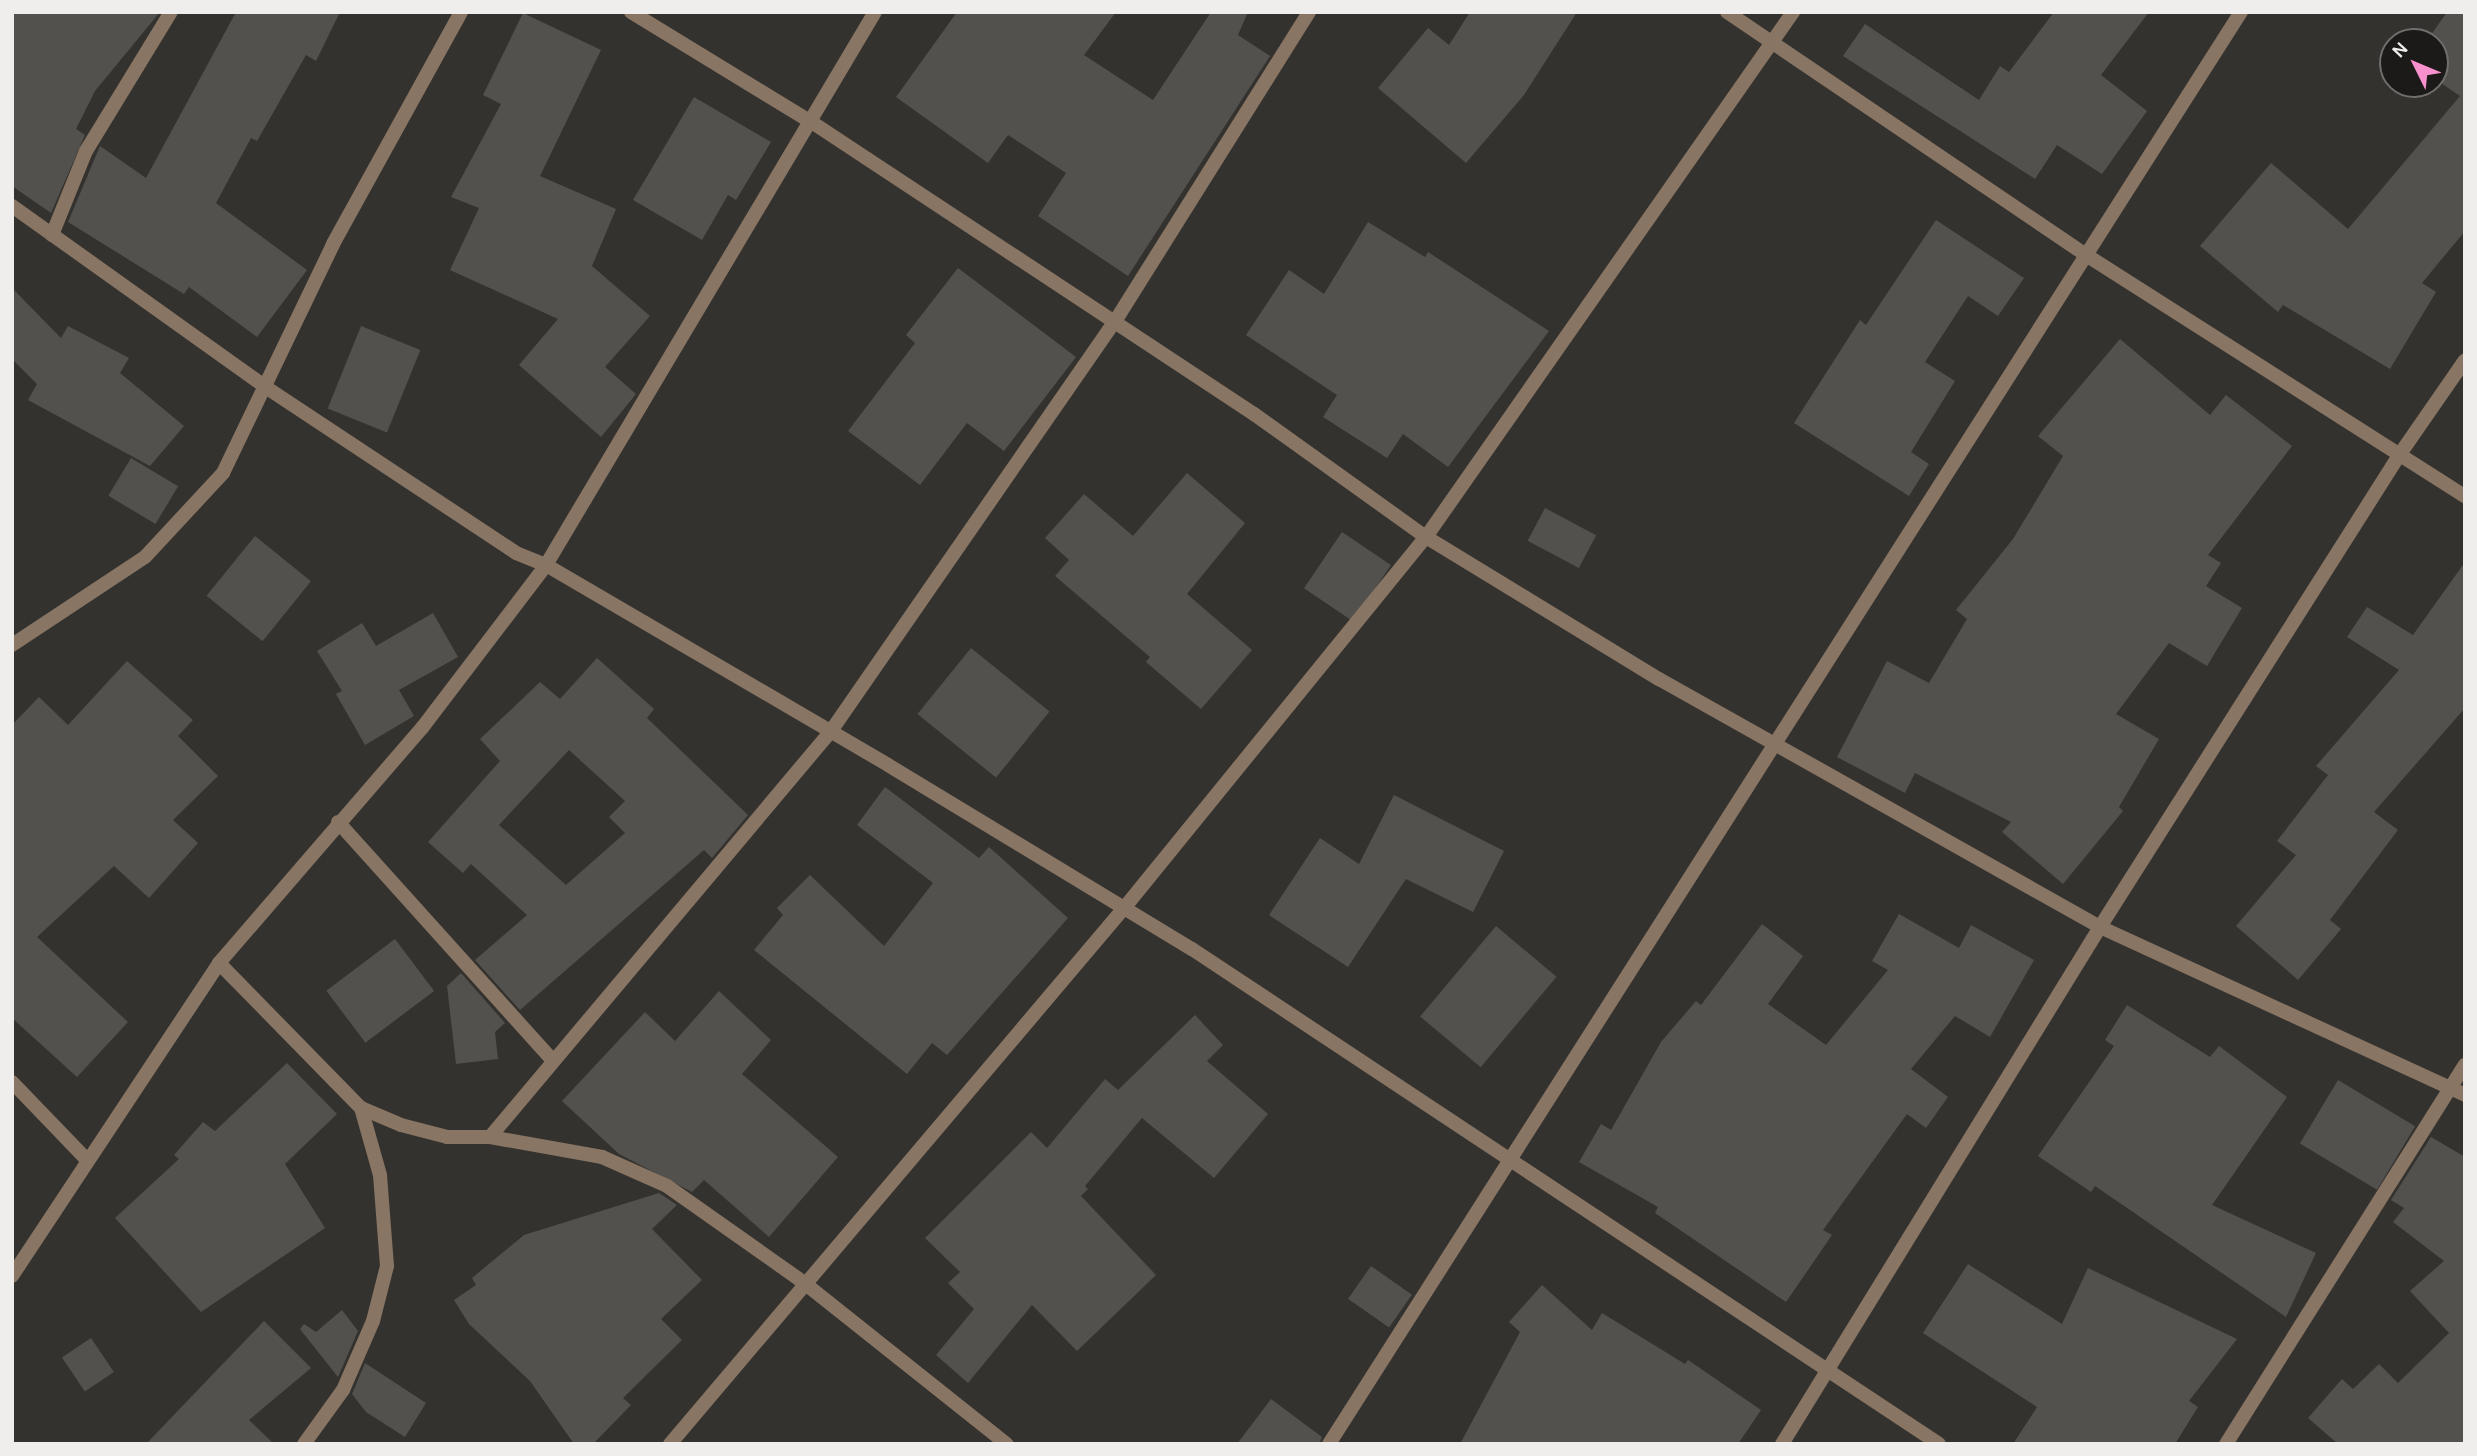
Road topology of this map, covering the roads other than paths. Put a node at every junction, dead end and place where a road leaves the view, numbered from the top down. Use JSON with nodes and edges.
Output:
{"nodes":[{"id":1,"x":171,"y":12,"type":"edge"},
{"id":2,"x":461,"y":12,"type":"edge"},
{"id":3,"x":631,"y":12,"type":"edge"},
{"id":4,"x":875,"y":12,"type":"edge"},
{"id":5,"x":1309,"y":12,"type":"edge"},
{"id":6,"x":1727,"y":12,"type":"edge"},
{"id":7,"x":1793,"y":12,"type":"edge"},
{"id":8,"x":2241,"y":12,"type":"edge"},
{"id":9,"x":1772,"y":43,"type":"junction"},
{"id":10,"x":813,"y":123,"type":"junction"},
{"id":11,"x":12,"y":205,"type":"edge"},
{"id":12,"x":52,"y":235,"type":"junction"},
{"id":13,"x":2083,"y":253,"type":"junction"},
{"id":14,"x":1114,"y":323,"type":"junction"},
{"id":15,"x":2465,"y":360,"type":"edge"},
{"id":16,"x":267,"y":388,"type":"junction"},
{"id":17,"x":2400,"y":454,"type":"junction"},
{"id":18,"x":2465,"y":496,"type":"edge"},
{"id":19,"x":1426,"y":537,"type":"junction"},
{"id":20,"x":547,"y":565,"type":"junction"},
{"id":21,"x":12,"y":645,"type":"edge"},
{"id":22,"x":831,"y":731,"type":"junction"},
{"id":23,"x":1772,"y":745,"type":"junction"},
{"id":24,"x":338,"y":822,"type":"junction"},
{"id":25,"x":1125,"y":907,"type":"junction"},
{"id":26,"x":2100,"y":928,"type":"junction"},
{"id":27,"x":219,"y":963,"type":"junction"},
{"id":28,"x":553,"y":1061,"type":"junction"},
{"id":29,"x":2465,"y":1065,"type":"edge"},
{"id":30,"x":12,"y":1082,"type":"edge"},
{"id":31,"x":2451,"y":1087,"type":"junction"},
{"id":32,"x":2465,"y":1096,"type":"edge"},
{"id":33,"x":361,"y":1108,"type":"junction"},
{"id":34,"x":491,"y":1136,"type":"junction"},
{"id":35,"x":86,"y":1159,"type":"junction"},
{"id":36,"x":1510,"y":1160,"type":"junction"},
{"id":37,"x":12,"y":1276,"type":"edge"},
{"id":38,"x":803,"y":1282,"type":"junction"},
{"id":39,"x":1830,"y":1371,"type":"junction"},
{"id":40,"x":304,"y":1444,"type":"edge"},
{"id":41,"x":670,"y":1444,"type":"edge"},
{"id":42,"x":1007,"y":1444,"type":"edge"},
{"id":43,"x":1329,"y":1444,"type":"edge"},
{"id":44,"x":1782,"y":1444,"type":"edge"},
{"id":45,"x":1939,"y":1444,"type":"edge"},
{"id":46,"x":2226,"y":1444,"type":"edge"}],
"edges":[{"from":1,"to":12,"type":"street"},
{"from":2,"to":16,"type":"street"},
{"from":3,"to":10,"type":"street"},
{"from":4,"to":10,"type":"street"},
{"from":5,"to":14,"type":"street"},
{"from":6,"to":9,"type":"street"},
{"from":7,"to":9,"type":"street"},
{"from":8,"to":13,"type":"street"},
{"from":9,"to":13,"type":"street"},
{"from":9,"to":19,"type":"street"},
{"from":10,"to":14,"type":"street"},
{"from":10,"to":20,"type":"street"},
{"from":11,"to":12,"type":"street"},
{"from":12,"to":16,"type":"street"},
{"from":13,"to":17,"type":"street"},
{"from":13,"to":23,"type":"street"},
{"from":14,"to":19,"type":"street"},
{"from":14,"to":22,"type":"street"},
{"from":15,"to":17,"type":"street"},
{"from":16,"to":20,"type":"street"},
{"from":16,"to":21,"type":"street"},
{"from":17,"to":18,"type":"street"},
{"from":17,"to":26,"type":"street"},
{"from":19,"to":23,"type":"street"},
{"from":19,"to":25,"type":"street"},
{"from":20,"to":22,"type":"street"},
{"from":20,"to":24,"type":"street"},
{"from":22,"to":25,"type":"street"},
{"from":22,"to":28,"type":"street"},
{"from":23,"to":26,"type":"street"},
{"from":23,"to":36,"type":"street"},
{"from":24,"to":27,"type":"street"},
{"from":24,"to":28,"type":"street"},
{"from":25,"to":36,"type":"street"},
{"from":25,"to":38,"type":"street"},
{"from":26,"to":31,"type":"street"},
{"from":26,"to":39,"type":"street"},
{"from":27,"to":33,"type":"street"},
{"from":27,"to":35,"type":"street"},
{"from":28,"to":34,"type":"street"},
{"from":29,"to":31,"type":"street"},
{"from":30,"to":35,"type":"street"},
{"from":31,"to":32,"type":"street"},
{"from":31,"to":46,"type":"street"},
{"from":33,"to":34,"type":"street"},
{"from":33,"to":40,"type":"street"},
{"from":34,"to":38,"type":"street"},
{"from":35,"to":37,"type":"street"},
{"from":36,"to":39,"type":"street"},
{"from":36,"to":43,"type":"street"},
{"from":38,"to":41,"type":"street"},
{"from":38,"to":42,"type":"street"},
{"from":39,"to":44,"type":"street"},
{"from":39,"to":45,"type":"street"}]}
